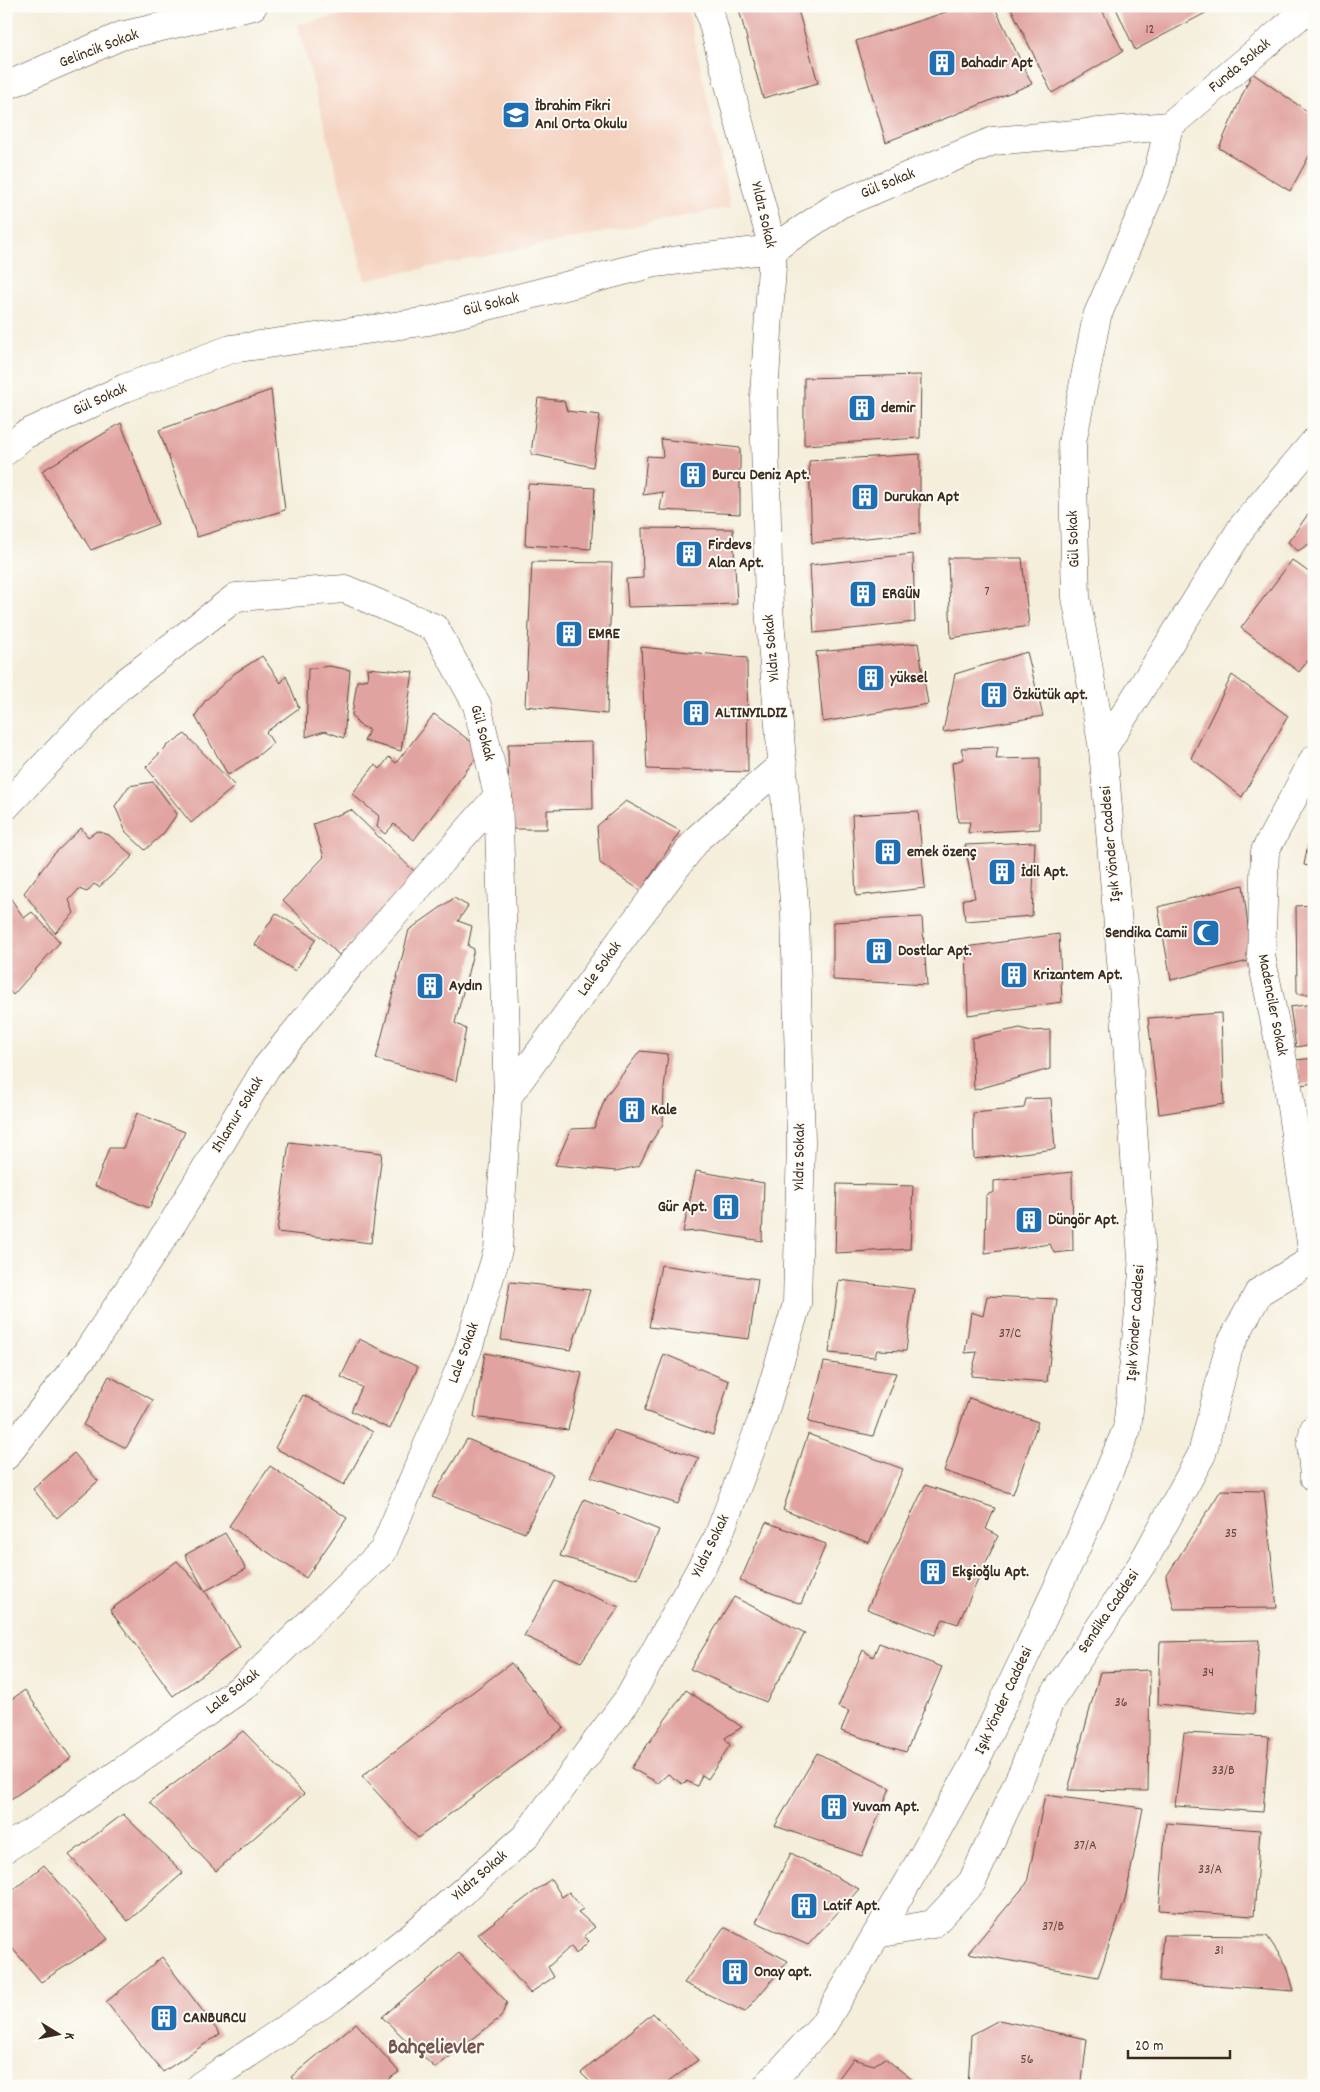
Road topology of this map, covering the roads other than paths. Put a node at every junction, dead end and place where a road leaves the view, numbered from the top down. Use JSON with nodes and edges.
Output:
{"nodes":[{"id":1,"x":253,"y":6,"type":"edge"},
{"id":2,"x":708,"y":6,"type":"edge"},
{"id":3,"x":1311,"y":6,"type":"edge"},
{"id":4,"x":6,"y":86,"type":"edge"},
{"id":5,"x":1169,"y":126,"type":"junction"},
{"id":6,"x":773,"y":248,"type":"junction"},
{"id":7,"x":1314,"y":442,"type":"edge"},
{"id":8,"x":6,"y":451,"type":"edge"},
{"id":9,"x":1103,"y":749,"type":"junction"},
{"id":10,"x":1314,"y":759,"type":"edge"},
{"id":11,"x":782,"y":764,"type":"junction"},
{"id":12,"x":498,"y":796,"type":"junction"},
{"id":13,"x":6,"y":806,"type":"edge"},
{"id":14,"x":508,"y":1096,"type":"junction"},
{"id":15,"x":1313,"y":1262,"type":"edge"},
{"id":16,"x":1314,"y":1429,"type":"edge"},
{"id":17,"x":6,"y":1456,"type":"edge"},
{"id":18,"x":1314,"y":1477,"type":"edge"},
{"id":19,"x":6,"y":1848,"type":"edge"},
{"id":20,"x":877,"y":1934,"type":"junction"},
{"id":21,"x":200,"y":2086,"type":"edge"},
{"id":22,"x":767,"y":2086,"type":"edge"}],
"edges":[{"from":1,"to":4,"type":"street","name":"Gelincik Sokak"},
{"from":2,"to":6,"type":"street","name":"Yıldız Sokak"},
{"from":3,"to":5,"type":"street","name":"Funda Sokak"},
{"from":5,"to":6,"type":"street","name":"Gül Sokak"},
{"from":5,"to":9,"type":"street","name":"Gül Sokak"},
{"from":6,"to":8,"type":"street","name":"Gül Sokak"},
{"from":6,"to":11,"type":"street","name":"Yıldız Sokak"},
{"from":7,"to":9,"type":"street"},
{"from":9,"to":20,"type":"street","name":"Işık Yönder Caddesi"},
{"from":10,"to":15,"type":"street","name":"Madenciler Sokak"},
{"from":11,"to":14,"type":"street","name":"Lale Sokak"},
{"from":11,"to":21,"type":"street","name":"Yıldız Sokak"},
{"from":12,"to":13,"type":"street","name":"Gül Sokak"},
{"from":12,"to":14,"type":"street","name":"Gül Sokak"},
{"from":12,"to":17,"type":"street","name":"Ihlamur Sokak"},
{"from":14,"to":19,"type":"street","name":"Lale Sokak"},
{"from":15,"to":20,"type":"street","name":"Sendika Caddesi"},
{"from":16,"to":18,"type":"street"},
{"from":20,"to":22,"type":"street","name":"Işık Yönder Caddesi"}]}
